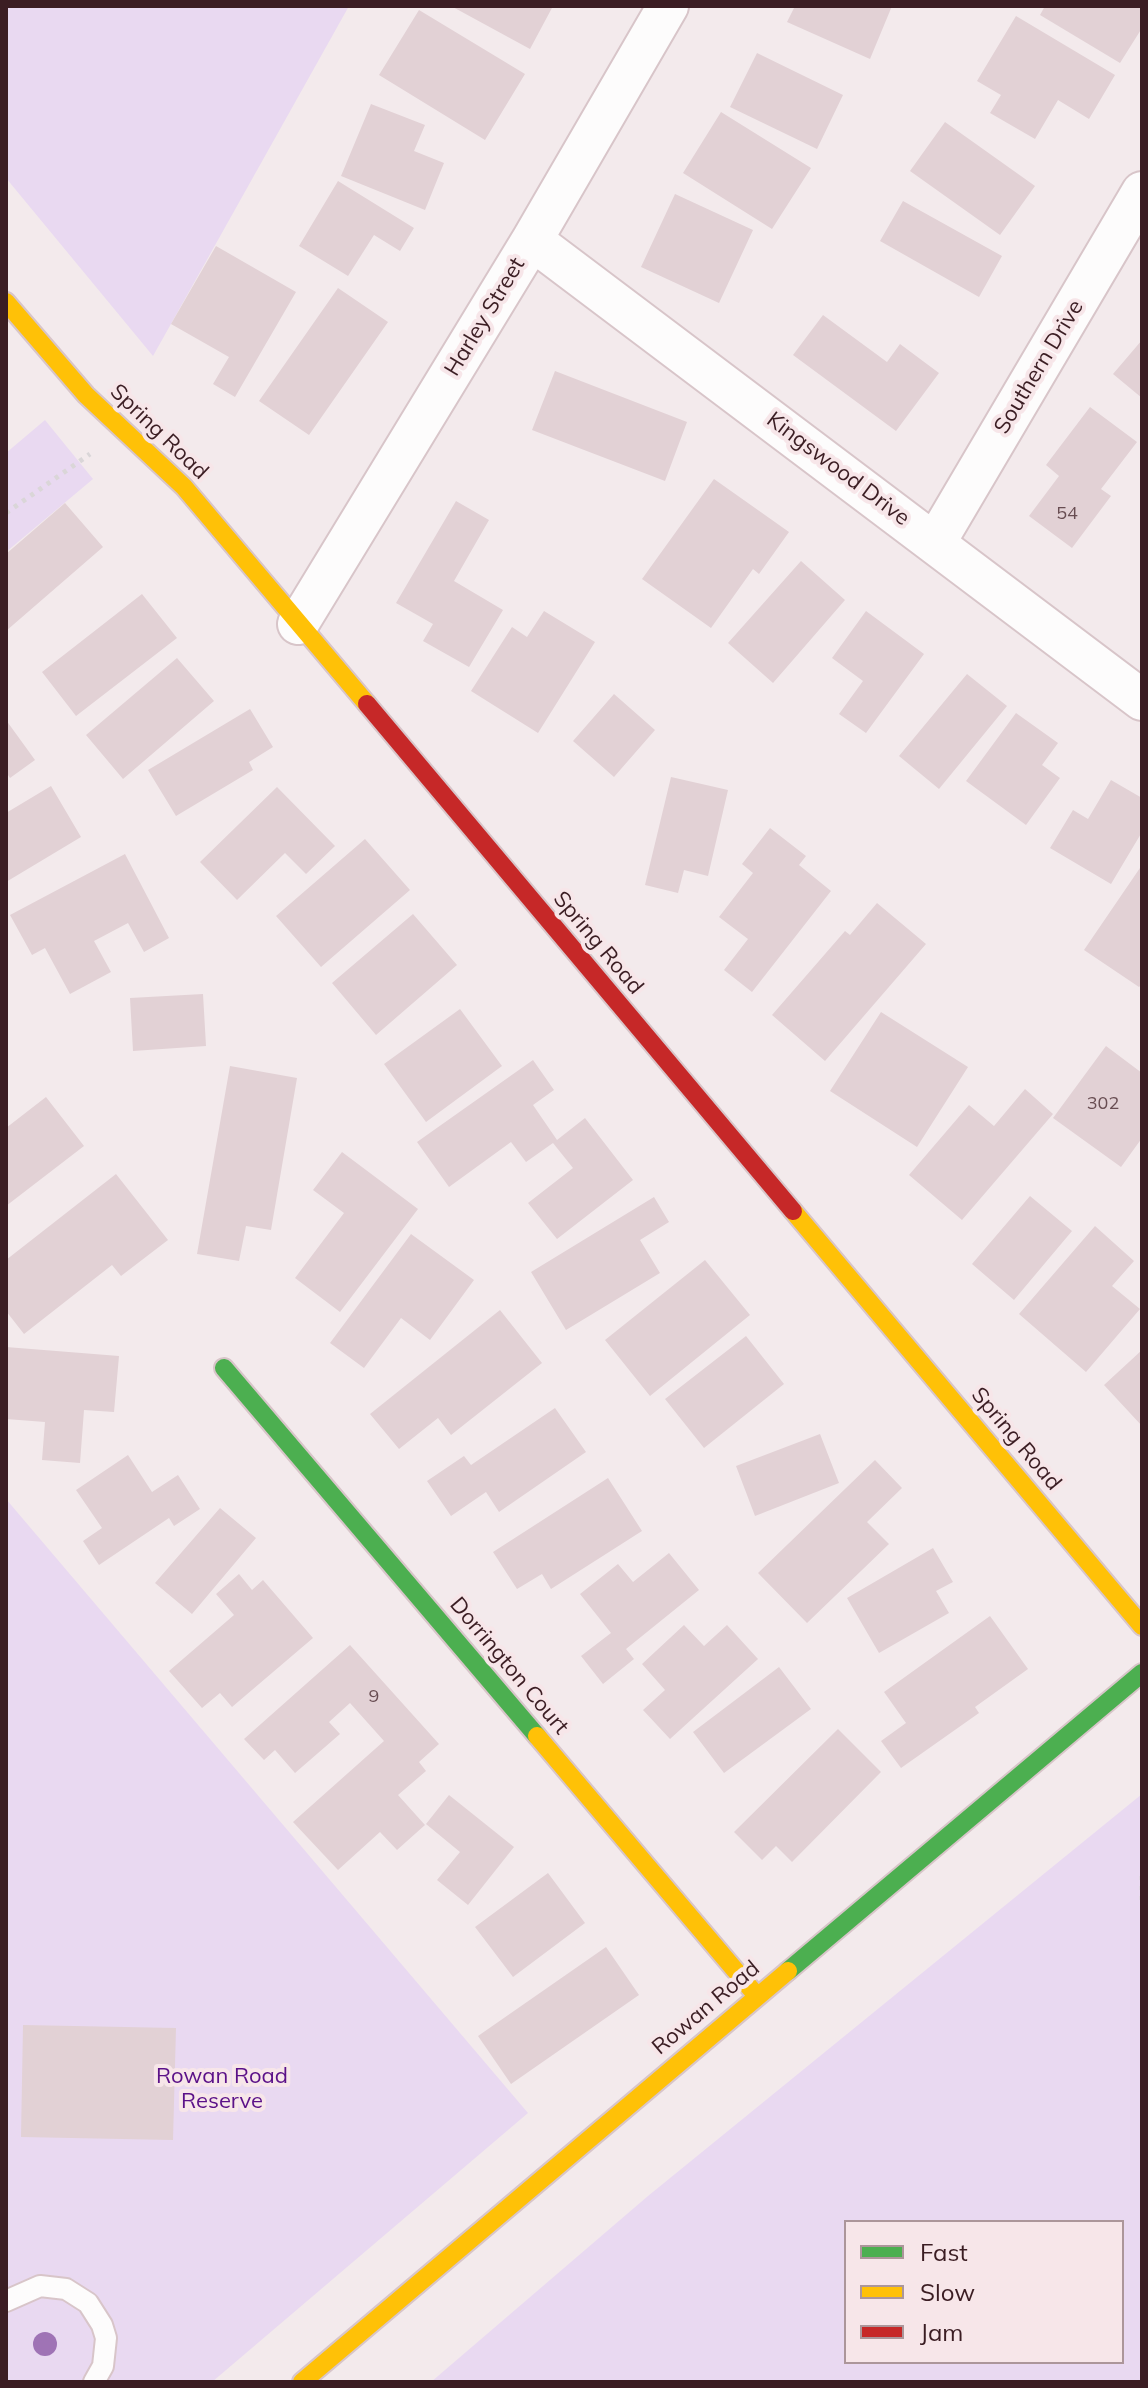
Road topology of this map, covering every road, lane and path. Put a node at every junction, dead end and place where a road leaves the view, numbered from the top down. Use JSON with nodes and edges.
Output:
{"nodes":[{"id":1,"x":668,"y":6,"type":"edge"},
{"id":2,"x":1142,"y":192,"type":"edge"},
{"id":3,"x":532,"y":240,"type":"junction"},
{"id":4,"x":6,"y":302,"type":"edge"},
{"id":5,"x":124,"y":431,"type":"junction"},
{"id":6,"x":6,"y":513,"type":"edge"},
{"id":7,"x":935,"y":543,"type":"junction"},
{"id":8,"x":298,"y":624,"type":"junction"},
{"id":9,"x":1142,"y":700,"type":"edge"},
{"id":10,"x":224,"y":1368,"type":"dead end"},
{"id":11,"x":1142,"y":1626,"type":"edge"},
{"id":12,"x":1142,"y":1673,"type":"edge"},
{"id":13,"x":1142,"y":1876,"type":"edge"},
{"id":14,"x":1142,"y":1903,"type":"edge"},
{"id":15,"x":757,"y":1996,"type":"junction"},
{"id":16,"x":6,"y":2301,"type":"edge"},
{"id":17,"x":94,"y":2382,"type":"edge"},
{"id":18,"x":302,"y":2382,"type":"edge"}],
"edges":[{"from":1,"to":3,"type":"street","name":"Harley Street"},
{"from":2,"to":7,"type":"street","name":"Southern Drive"},
{"from":3,"to":7,"type":"street","name":"Kingswood Drive"},
{"from":3,"to":8,"type":"street","name":"Harley Street"},
{"from":4,"to":5,"type":"street","name":"Spring Road"},
{"from":5,"to":6,"type":"path"},
{"from":5,"to":8,"type":"street","name":"Spring Road"},
{"from":7,"to":9,"type":"street","name":"Kingswood Drive"},
{"from":8,"to":11,"type":"street","name":"Spring Road"},
{"from":10,"to":15,"type":"street","name":"Dorrington Court"},
{"from":12,"to":15,"type":"street","name":"Rowan Road"},
{"from":13,"to":14,"type":"path"},
{"from":15,"to":18,"type":"street","name":"Rowan Road"},
{"from":16,"to":17,"type":"lane"}]}
